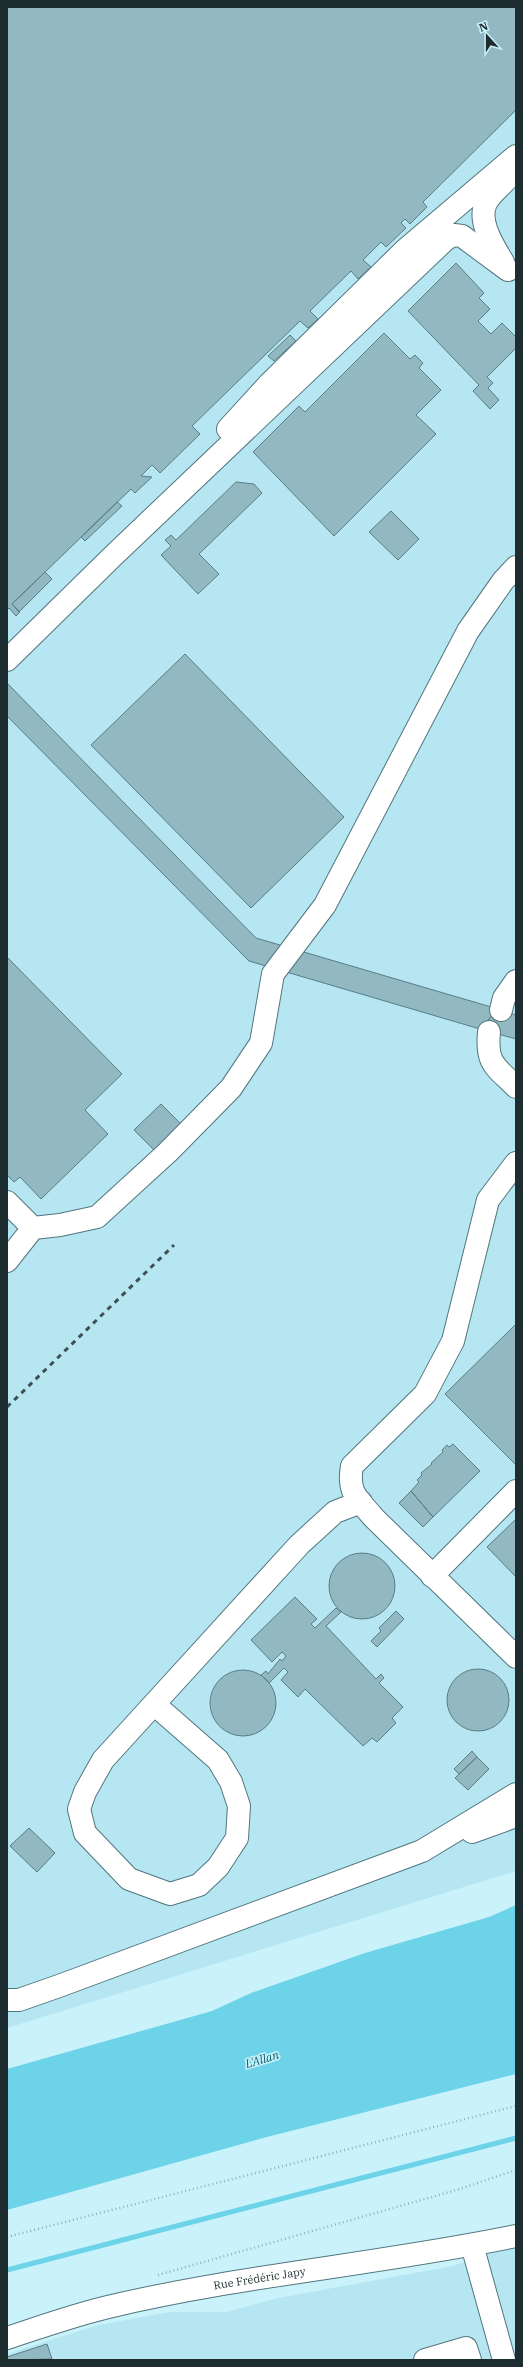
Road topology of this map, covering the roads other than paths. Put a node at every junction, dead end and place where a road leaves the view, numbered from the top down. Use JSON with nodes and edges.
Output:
{"nodes":[{"id":1,"x":516,"y":156,"type":"edge"},
{"id":2,"x":516,"y":169,"type":"edge"},
{"id":3,"x":512,"y":274,"type":"edge"},
{"id":4,"x":113,"y":556,"type":"junction"},
{"id":5,"x":516,"y":567,"type":"edge"},
{"id":6,"x":7,"y":660,"type":"edge"},
{"id":7,"x":516,"y":981,"type":"edge"},
{"id":8,"x":501,"y":1010,"type":"dead end"},
{"id":9,"x":489,"y":1032,"type":"dead end"},
{"id":10,"x":516,"y":1087,"type":"edge"},
{"id":11,"x":516,"y":1163,"type":"edge"},
{"id":12,"x":7,"y":1202,"type":"edge"},
{"id":13,"x":33,"y":1228,"type":"junction"},
{"id":14,"x":7,"y":1261,"type":"edge"},
{"id":15,"x":516,"y":1490,"type":"edge"},
{"id":16,"x":361,"y":1502,"type":"junction"},
{"id":17,"x":432,"y":1576,"type":"junction"},
{"id":18,"x":516,"y":1657,"type":"edge"},
{"id":19,"x":154,"y":1704,"type":"junction"},
{"id":20,"x":516,"y":1794,"type":"edge"},
{"id":21,"x":516,"y":1816,"type":"edge"},
{"id":22,"x":422,"y":1851,"type":"junction"},
{"id":23,"x":11,"y":2001,"type":"edge"},
{"id":24,"x":516,"y":2236,"type":"edge"},
{"id":25,"x":472,"y":2245,"type":"junction"},
{"id":26,"x":7,"y":2338,"type":"edge"},
{"id":27,"x":498,"y":2338,"type":"junction"},
{"id":28,"x":468,"y":2354,"type":"edge"},
{"id":29,"x":425,"y":2360,"type":"edge"},
{"id":30,"x":504,"y":2360,"type":"edge"}],
"edges":[{"from":1,"to":4,"type":"street"},
{"from":2,"to":3,"type":"street"},
{"from":3,"to":4,"type":"street"},
{"from":4,"to":6,"type":"street"},
{"from":5,"to":13,"type":"street"},
{"from":7,"to":8,"type":"street"},
{"from":9,"to":10,"type":"street"},
{"from":11,"to":16,"type":"street"},
{"from":12,"to":13,"type":"street"},
{"from":13,"to":14,"type":"street"},
{"from":15,"to":17,"type":"street"},
{"from":16,"to":17,"type":"street"},
{"from":16,"to":19,"type":"street"},
{"from":17,"to":18,"type":"street"},
{"from":19,"to":19,"type":"street"},
{"from":20,"to":22,"type":"street"},
{"from":21,"to":22,"type":"street"},
{"from":22,"to":23,"type":"street"},
{"from":24,"to":25,"type":"street","name":"Rue Frédéric Japy"},
{"from":25,"to":26,"type":"street","name":"Rue Frédéric Japy"},
{"from":25,"to":27,"type":"street"},
{"from":27,"to":28,"type":"street"},
{"from":27,"to":30,"type":"street"},
{"from":28,"to":29,"type":"street"}]}
